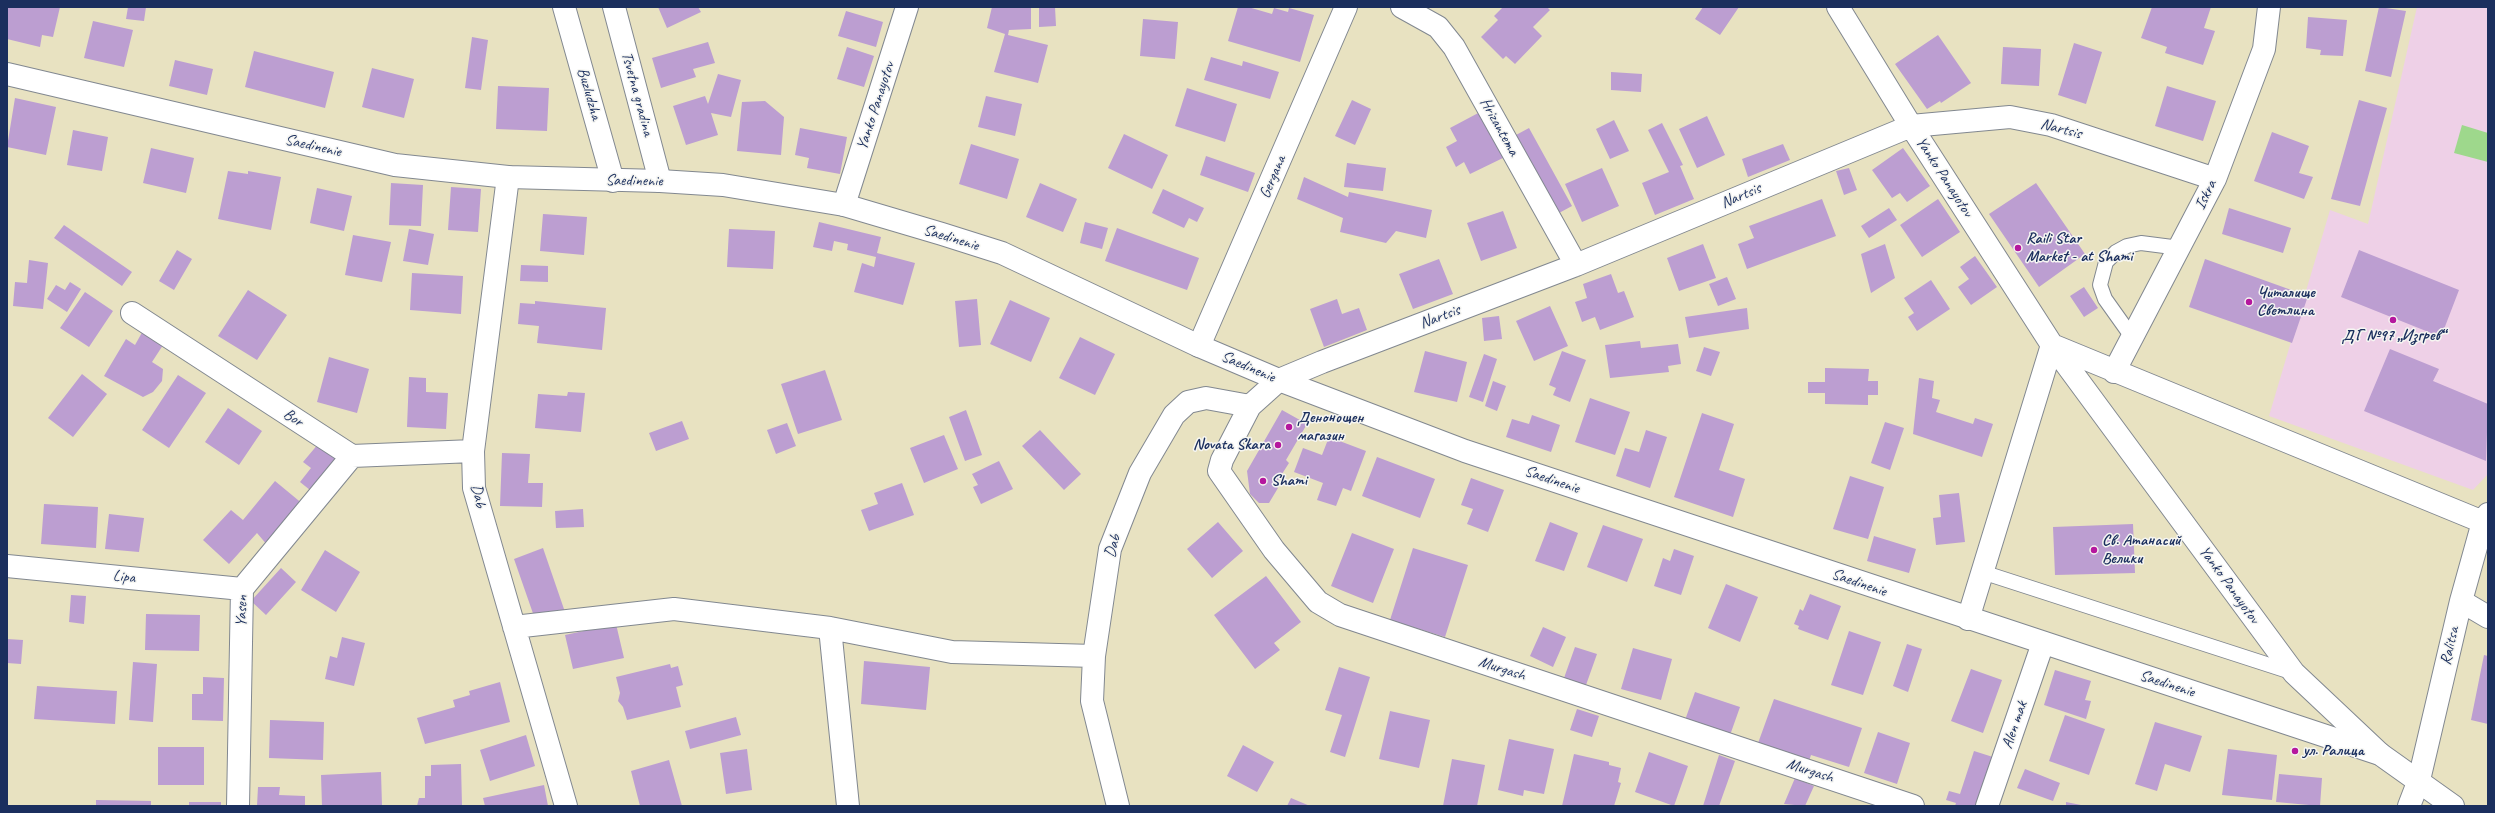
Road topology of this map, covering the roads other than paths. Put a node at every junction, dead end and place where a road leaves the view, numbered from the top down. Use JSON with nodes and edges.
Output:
{"nodes":[{"id":1,"x":564,"y":7,"type":"edge"},
{"id":2,"x":614,"y":7,"type":"edge"},
{"id":3,"x":907,"y":7,"type":"edge"},
{"id":4,"x":1346,"y":7,"type":"edge"},
{"id":5,"x":1402,"y":7,"type":"edge"},
{"id":6,"x":1838,"y":7,"type":"edge"},
{"id":7,"x":2269,"y":7,"type":"edge"},
{"id":8,"x":7,"y":74,"type":"edge"},
{"id":9,"x":1911,"y":126,"type":"junction"},
{"id":10,"x":508,"y":177,"type":"junction"},
{"id":11,"x":2215,"y":179,"type":"junction"},
{"id":12,"x":613,"y":181,"type":"junction"},
{"id":13,"x":660,"y":181,"type":"junction"},
{"id":14,"x":844,"y":205,"type":"junction"},
{"id":15,"x":2180,"y":248,"type":"junction"},
{"id":16,"x":1576,"y":265,"type":"junction"},
{"id":17,"x":132,"y":313,"type":"dead end"},
{"id":18,"x":2132,"y":337,"type":"junction"},
{"id":19,"x":2052,"y":345,"type":"junction"},
{"id":20,"x":1199,"y":346,"type":"junction"},
{"id":21,"x":2114,"y":372,"type":"junction"},
{"id":22,"x":1279,"y":380,"type":"junction"},
{"id":23,"x":1250,"y":406,"type":"junction"},
{"id":24,"x":473,"y":452,"type":"junction"},
{"id":25,"x":352,"y":456,"type":"junction"},
{"id":26,"x":2486,"y":518,"type":"edge"},
{"id":27,"x":7,"y":566,"type":"edge"},
{"id":28,"x":1982,"y":572,"type":"junction"},
{"id":29,"x":242,"y":589,"type":"junction"},
{"id":30,"x":2461,"y":601,"type":"junction"},
{"id":31,"x":2488,"y":617,"type":"edge"},
{"id":32,"x":1968,"y":619,"type":"junction"},
{"id":33,"x":514,"y":627,"type":"junction"},
{"id":34,"x":830,"y":628,"type":"junction"},
{"id":35,"x":2043,"y":643,"type":"junction"},
{"id":36,"x":1094,"y":656,"type":"junction"},
{"id":37,"x":2294,"y":673,"type":"junction"},
{"id":38,"x":2380,"y":754,"type":"junction"},
{"id":39,"x":2419,"y":780,"type":"junction"},
{"id":40,"x":238,"y":806,"type":"edge"},
{"id":41,"x":566,"y":806,"type":"edge"},
{"id":42,"x":848,"y":806,"type":"edge"},
{"id":43,"x":1118,"y":806,"type":"edge"},
{"id":44,"x":1914,"y":806,"type":"edge"},
{"id":45,"x":1987,"y":806,"type":"edge"},
{"id":46,"x":2409,"y":806,"type":"edge"},
{"id":47,"x":2453,"y":806,"type":"edge"}],
"edges":[{"from":1,"to":12,"type":"street","name":"Buzludzha"},
{"from":2,"to":13,"type":"street","name":"Tsvetna gradina"},
{"from":3,"to":14,"type":"street","name":"Yanko Panayotov"},
{"from":4,"to":20,"type":"street","name":"Gergana"},
{"from":5,"to":16,"type":"street","name":"Hrizantema"},
{"from":6,"to":9,"type":"street","name":"Yanko Panayotov"},
{"from":7,"to":11,"type":"street","name":"Iskra"},
{"from":8,"to":10,"type":"street","name":"Saedinenie"},
{"from":9,"to":11,"type":"street","name":"Nartsis"},
{"from":9,"to":16,"type":"street","name":"Nartsis"},
{"from":9,"to":19,"type":"street","name":"Yanko Panayotov"},
{"from":10,"to":12,"type":"street","name":"Saedinenie"},
{"from":10,"to":24,"type":"street","name":"Dab"},
{"from":11,"to":15,"type":"street","name":"Iskra"},
{"from":12,"to":13,"type":"street","name":"Saedinenie"},
{"from":13,"to":14,"type":"street","name":"Saedinenie"},
{"from":14,"to":20,"type":"street","name":"Saedinenie"},
{"from":15,"to":18,"type":"street","name":"Iskra"},
{"from":15,"to":18,"type":"lane"},
{"from":16,"to":22,"type":"street","name":"Nartsis"},
{"from":17,"to":25,"type":"street","name":"Bor"},
{"from":18,"to":21,"type":"street","name":"Iskra"},
{"from":19,"to":21,"type":"street"},
{"from":19,"to":28,"type":"street"},
{"from":19,"to":37,"type":"street","name":"Yanko Panayotov"},
{"from":20,"to":22,"type":"street","name":"Saedinenie"},
{"from":21,"to":26,"type":"street"},
{"from":22,"to":23,"type":"street"},
{"from":22,"to":32,"type":"street","name":"Saedinenie"},
{"from":23,"to":36,"type":"street","name":"Dab"},
{"from":23,"to":44,"type":"street","name":"Murgash"},
{"from":24,"to":25,"type":"street"},
{"from":24,"to":33,"type":"street","name":"Dab"},
{"from":25,"to":29,"type":"street","name":"Yasen"},
{"from":26,"to":30,"type":"street","name":"Ralitsa"},
{"from":27,"to":29,"type":"street","name":"Lipa"},
{"from":28,"to":32,"type":"street"},
{"from":28,"to":37,"type":"lane"},
{"from":29,"to":40,"type":"street","name":"Yasen"},
{"from":30,"to":31,"type":"street"},
{"from":30,"to":39,"type":"street","name":"Ralitsa"},
{"from":32,"to":35,"type":"street","name":"Saedinenie"},
{"from":33,"to":34,"type":"street"},
{"from":33,"to":41,"type":"street","name":"Dab"},
{"from":34,"to":36,"type":"street"},
{"from":34,"to":42,"type":"street"},
{"from":35,"to":38,"type":"street","name":"Saedinenie"},
{"from":35,"to":45,"type":"street","name":"Alen mak"},
{"from":36,"to":43,"type":"street","name":"Dab"},
{"from":37,"to":38,"type":"street","name":"Yanko Panayotov"},
{"from":38,"to":39,"type":"street","name":"Saedinenie"},
{"from":39,"to":46,"type":"street","name":"Ralitsa"},
{"from":39,"to":47,"type":"street","name":"Saedinenie"}]}
